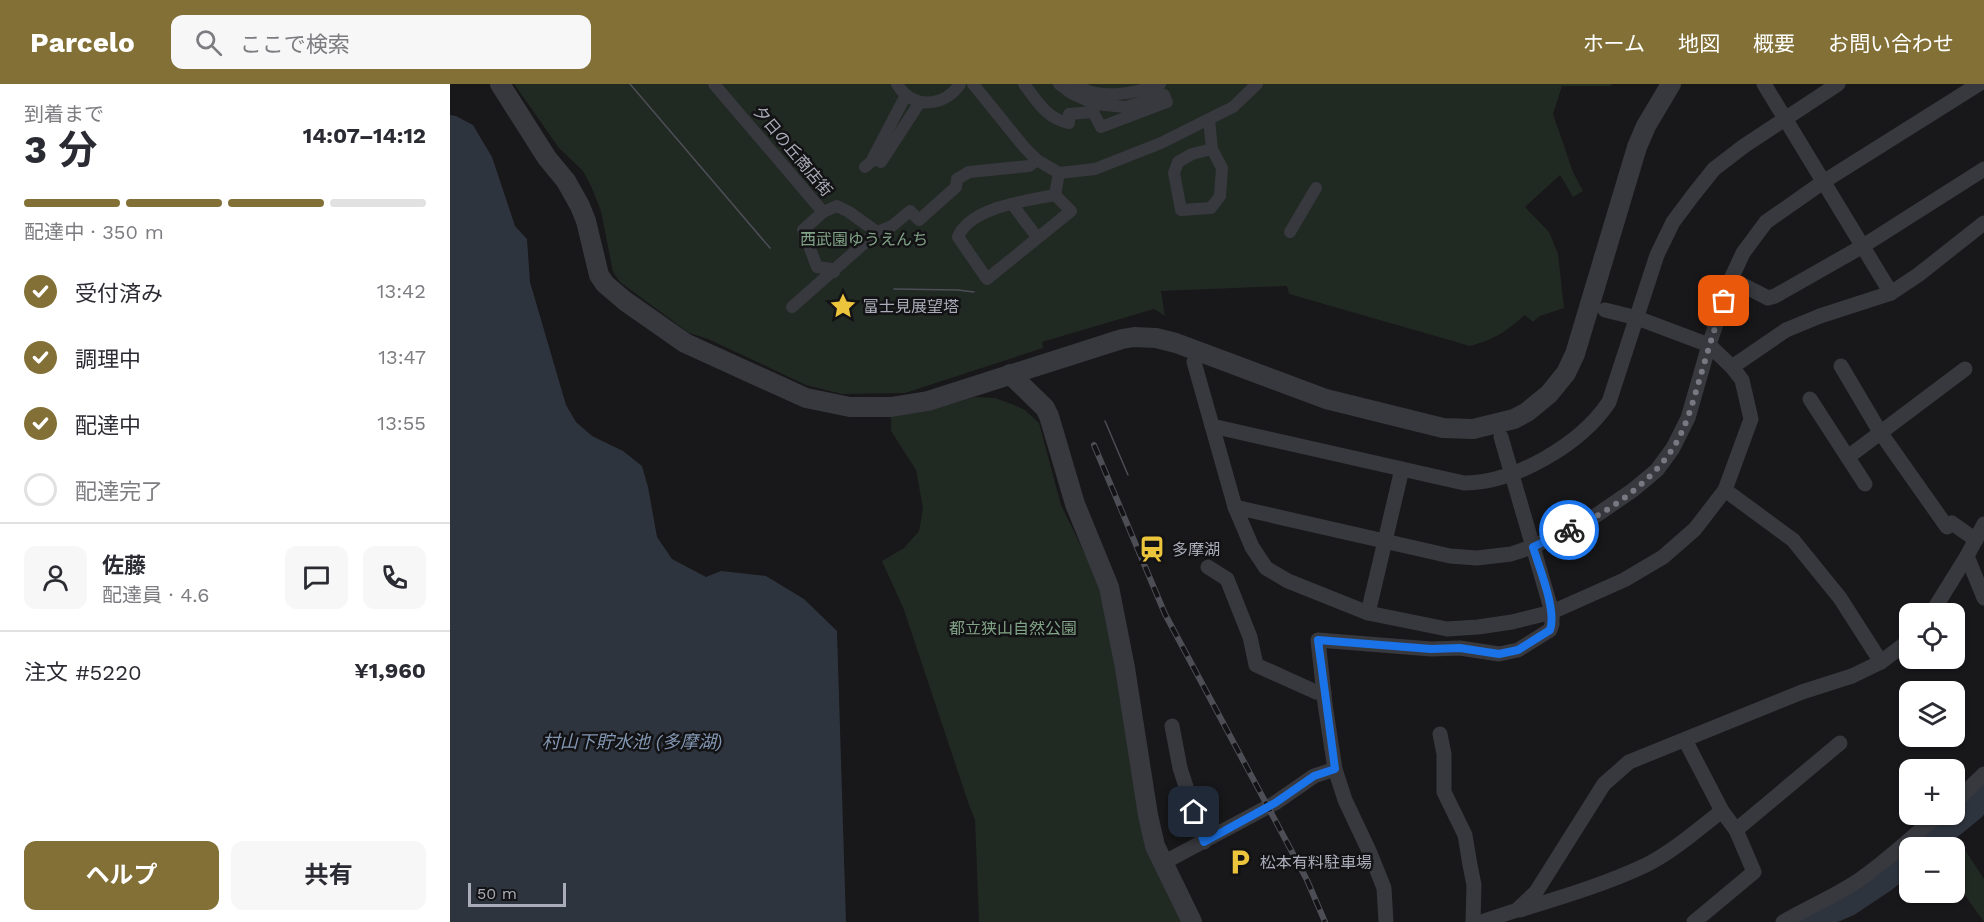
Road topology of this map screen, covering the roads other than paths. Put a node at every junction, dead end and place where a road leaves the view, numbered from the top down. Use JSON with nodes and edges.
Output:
{"nodes":[{"id":1,"x":500,"y":84,"type":"edge"},
{"id":2,"x":714,"y":84,"type":"edge"},
{"id":3,"x":897,"y":84,"type":"edge"},
{"id":4,"x":960,"y":84,"type":"edge"},
{"id":5,"x":973,"y":84,"type":"edge"},
{"id":6,"x":1024,"y":84,"type":"edge"},
{"id":7,"x":1059,"y":84,"type":"edge"},
{"id":8,"x":1074,"y":84,"type":"edge"},
{"id":9,"x":1160,"y":84,"type":"edge"},
{"id":10,"x":1257,"y":84,"type":"edge"},
{"id":11,"x":1671,"y":84,"type":"edge"},
{"id":12,"x":1764,"y":84,"type":"edge"},
{"id":13,"x":1838,"y":84,"type":"edge"},
{"id":14,"x":1979,"y":84,"type":"edge"},
{"id":15,"x":906,"y":95,"type":"junction"},
{"id":16,"x":1098,"y":98,"type":"edge"},
{"id":17,"x":920,"y":102,"type":"junction"},
{"id":18,"x":1785,"y":118,"type":"junction"},
{"id":19,"x":1209,"y":120,"type":"junction"},
{"id":20,"x":1212,"y":149,"type":"junction"},
{"id":21,"x":874,"y":157,"type":"junction"},
{"id":22,"x":1037,"y":160,"type":"junction"},
{"id":23,"x":865,"y":167,"type":"dead end"},
{"id":24,"x":1984,"y":169,"type":"edge"},
{"id":25,"x":1059,"y":172,"type":"junction"},
{"id":26,"x":1823,"y":182,"type":"junction"},
{"id":27,"x":1316,"y":188,"type":"dead end"},
{"id":28,"x":1055,"y":195,"type":"junction"},
{"id":29,"x":1012,"y":204,"type":"junction"},
{"id":30,"x":823,"y":212,"type":"junction"},
{"id":31,"x":1984,"y":223,"type":"edge"},
{"id":32,"x":877,"y":232,"type":"junction"},
{"id":33,"x":1290,"y":232,"type":"dead end"},
{"id":34,"x":1037,"y":237,"type":"junction"},
{"id":35,"x":1863,"y":246,"type":"junction"},
{"id":36,"x":834,"y":272,"type":"junction"},
{"id":37,"x":1731,"y":279,"type":"junction"},
{"id":38,"x":1891,"y":293,"type":"junction"},
{"id":39,"x":792,"y":307,"type":"dead end"},
{"id":40,"x":1605,"y":310,"type":"dead end"},
{"id":41,"x":1637,"y":318,"type":"junction"},
{"id":42,"x":1709,"y":345,"type":"junction"},
{"id":43,"x":1194,"y":362,"type":"dead end"},
{"id":44,"x":1841,"y":366,"type":"dead end"},
{"id":45,"x":1732,"y":367,"type":"junction"},
{"id":46,"x":1965,"y":369,"type":"dead end"},
{"id":47,"x":1010,"y":374,"type":"junction"},
{"id":48,"x":1810,"y":399,"type":"dead end"},
{"id":49,"x":1212,"y":426,"type":"junction"},
{"id":50,"x":1880,"y":432,"type":"junction"},
{"id":51,"x":1501,"y":437,"type":"dead end"},
{"id":52,"x":1848,"y":457,"type":"junction"},
{"id":53,"x":1402,"y":469,"type":"junction"},
{"id":54,"x":1512,"y":475,"type":"junction"},
{"id":55,"x":1865,"y":484,"type":"dead end"},
{"id":56,"x":1725,"y":490,"type":"junction"},
{"id":57,"x":1235,"y":507,"type":"junction"},
{"id":58,"x":1984,"y":524,"type":"edge"},
{"id":59,"x":1976,"y":540,"type":"junction"},
{"id":60,"x":1384,"y":542,"type":"junction"},
{"id":61,"x":1533,"y":547,"type":"junction"},
{"id":62,"x":1967,"y":556,"type":"junction"},
{"id":63,"x":1208,"y":567,"type":"dead end"},
{"id":64,"x":1984,"y":598,"type":"edge"},
{"id":65,"x":1938,"y":603,"type":"edge"},
{"id":66,"x":1552,"y":612,"type":"junction"},
{"id":67,"x":1368,"y":613,"type":"junction"},
{"id":68,"x":1899,"y":648,"type":"edge"},
{"id":69,"x":1881,"y":662,"type":"junction"},
{"id":70,"x":1324,"y":693,"type":"junction"},
{"id":71,"x":1172,"y":726,"type":"dead end"},
{"id":72,"x":1440,"y":734,"type":"dead end"},
{"id":73,"x":1685,"y":740,"type":"junction"},
{"id":74,"x":1840,"y":743,"type":"dead end"},
{"id":75,"x":1335,"y":769,"type":"junction"},
{"id":76,"x":1984,"y":774,"type":"edge"},
{"id":77,"x":1965,"y":792,"type":"edge"},
{"id":78,"x":1722,"y":811,"type":"junction"},
{"id":79,"x":1927,"y":825,"type":"edge"},
{"id":80,"x":1736,"y":830,"type":"junction"},
{"id":81,"x":1204,"y":842,"type":"junction"},
{"id":82,"x":1163,"y":863,"type":"junction"},
{"id":83,"x":1517,"y":910,"type":"junction"},
{"id":84,"x":1191,"y":922,"type":"edge"},
{"id":85,"x":1386,"y":922,"type":"edge"},
{"id":86,"x":1473,"y":922,"type":"edge"},
{"id":87,"x":1481,"y":922,"type":"edge"},
{"id":88,"x":1694,"y":922,"type":"edge"},
{"id":89,"x":1783,"y":922,"type":"edge"}],
"edges":[{"from":1,"to":47,"type":"street"},
{"from":2,"to":30,"type":"street","name":"夕日の丘商店街"},
{"from":3,"to":15,"type":"street"},
{"from":4,"to":17,"type":"street"},
{"from":5,"to":22,"type":"street"},
{"from":6,"to":16,"type":"street"},
{"from":7,"to":16,"type":"street"},
{"from":8,"to":16,"type":"street"},
{"from":9,"to":16,"type":"street"},
{"from":10,"to":19,"type":"street"},
{"from":11,"to":47,"type":"street"},
{"from":12,"to":18,"type":"street"},
{"from":13,"to":18,"type":"street"},
{"from":14,"to":26,"type":"street"},
{"from":15,"to":17,"type":"street"},
{"from":15,"to":21,"type":"street"},
{"from":16,"to":16,"type":"street"},
{"from":17,"to":21,"type":"street"},
{"from":18,"to":26,"type":"street"},
{"from":18,"to":41,"type":"street"},
{"from":19,"to":20,"type":"street"},
{"from":19,"to":25,"type":"street"},
{"from":20,"to":20,"type":"street"},
{"from":21,"to":23,"type":"street"},
{"from":22,"to":25,"type":"street"},
{"from":22,"to":32,"type":"street"},
{"from":24,"to":35,"type":"street"},
{"from":25,"to":28,"type":"street"},
{"from":26,"to":35,"type":"street"},
{"from":26,"to":37,"type":"street"},
{"from":27,"to":33,"type":"street"},
{"from":28,"to":29,"type":"street"},
{"from":28,"to":34,"type":"street"},
{"from":29,"to":34,"type":"street"},
{"from":29,"to":34,"type":"street"},
{"from":30,"to":32,"type":"street"},
{"from":30,"to":36,"type":"street"},
{"from":31,"to":38,"type":"street"},
{"from":32,"to":36,"type":"street"},
{"from":35,"to":37,"type":"street"},
{"from":35,"to":38,"type":"street"},
{"from":36,"to":39,"type":"street"},
{"from":37,"to":42,"type":"street"},
{"from":38,"to":45,"type":"street"},
{"from":40,"to":41,"type":"street"},
{"from":41,"to":42,"type":"street"},
{"from":41,"to":54,"type":"street"},
{"from":42,"to":45,"type":"street"},
{"from":42,"to":61,"type":"street"},
{"from":43,"to":49,"type":"street"},
{"from":44,"to":50,"type":"street"},
{"from":45,"to":56,"type":"street"},
{"from":46,"to":50,"type":"street"},
{"from":47,"to":82,"type":"street"},
{"from":48,"to":52,"type":"street"},
{"from":49,"to":53,"type":"street"},
{"from":49,"to":57,"type":"street"},
{"from":50,"to":52,"type":"street"},
{"from":50,"to":59,"type":"street"},
{"from":51,"to":54,"type":"street"},
{"from":52,"to":55,"type":"street"},
{"from":53,"to":54,"type":"street"},
{"from":53,"to":60,"type":"street"},
{"from":54,"to":61,"type":"street"},
{"from":56,"to":66,"type":"street"},
{"from":56,"to":69,"type":"street"},
{"from":57,"to":60,"type":"street"},
{"from":57,"to":67,"type":"street"},
{"from":58,"to":59,"type":"street"},
{"from":59,"to":62,"type":"street"},
{"from":60,"to":61,"type":"street"},
{"from":60,"to":67,"type":"street"},
{"from":61,"to":66,"type":"street"},
{"from":62,"to":64,"type":"street"},
{"from":62,"to":65,"type":"street"},
{"from":63,"to":70,"type":"street"},
{"from":66,"to":67,"type":"street"},
{"from":66,"to":70,"type":"street"},
{"from":68,"to":69,"type":"street"},
{"from":69,"to":73,"type":"street"},
{"from":70,"to":75,"type":"street"},
{"from":71,"to":81,"type":"street"},
{"from":72,"to":86,"type":"street"},
{"from":73,"to":78,"type":"street"},
{"from":73,"to":83,"type":"street"},
{"from":74,"to":80,"type":"street"},
{"from":75,"to":81,"type":"street"},
{"from":75,"to":85,"type":"street"},
{"from":76,"to":77,"type":"street"},
{"from":78,"to":80,"type":"street"},
{"from":78,"to":83,"type":"street"},
{"from":79,"to":89,"type":"street"},
{"from":80,"to":88,"type":"street"},
{"from":81,"to":82,"type":"street"},
{"from":82,"to":84,"type":"street"},
{"from":83,"to":87,"type":"street"}]}
